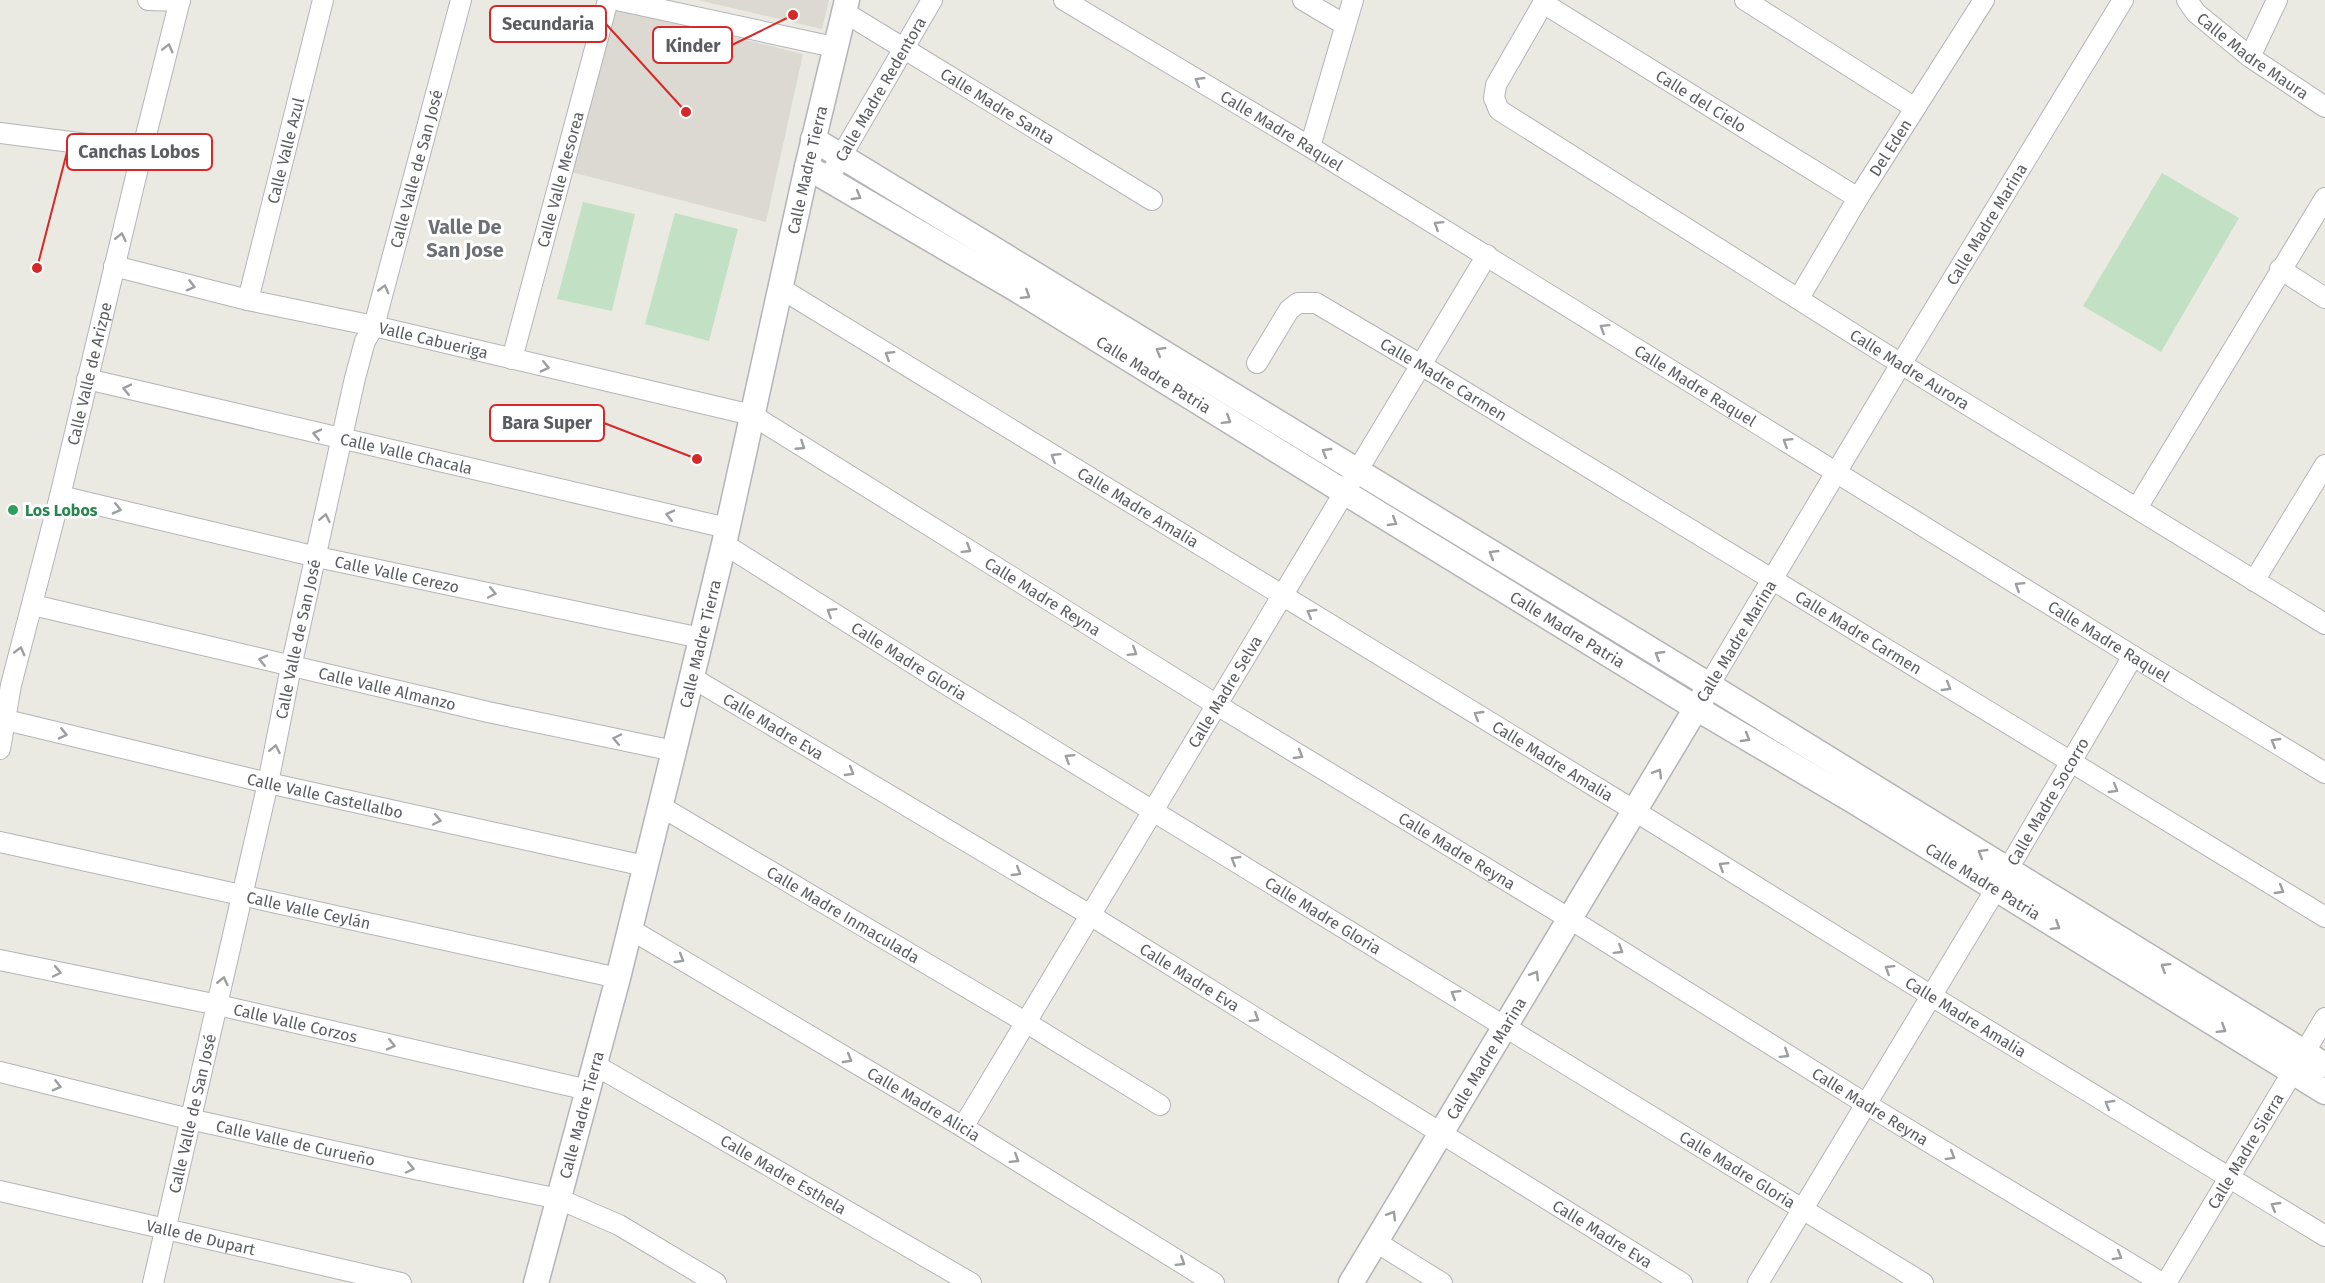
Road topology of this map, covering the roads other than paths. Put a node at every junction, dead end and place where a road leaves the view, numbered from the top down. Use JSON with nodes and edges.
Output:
{"nodes":[{"id":1,"x":148,"y":0,"type":"edge"},
{"id":2,"x":323,"y":0,"type":"edge"},
{"id":3,"x":461,"y":0,"type":"edge"},
{"id":4,"x":608,"y":0,"type":"edge"},
{"id":5,"x":617,"y":0,"type":"edge"},
{"id":6,"x":932,"y":0,"type":"edge"},
{"id":7,"x":1064,"y":0,"type":"edge"},
{"id":8,"x":1303,"y":0,"type":"edge"},
{"id":9,"x":1353,"y":0,"type":"edge"},
{"id":10,"x":1744,"y":0,"type":"edge"},
{"id":11,"x":2123,"y":0,"type":"edge"},
{"id":12,"x":2187,"y":0,"type":"edge"},
{"id":13,"x":2277,"y":0,"type":"edge"},
{"id":14,"x":180,"y":1,"type":"edge"},
{"id":15,"x":1544,"y":2,"type":"edge"},
{"id":16,"x":1977,"y":2,"type":"edge"},
{"id":17,"x":846,"y":6,"type":"edge"},
{"id":18,"x":1345,"y":26,"type":"junction"},
{"id":19,"x":834,"y":47,"type":"junction"},
{"id":20,"x":903,"y":48,"type":"junction"},
{"id":21,"x":2250,"y":57,"type":"junction"},
{"id":22,"x":2325,"y":107,"type":"edge"},
{"id":23,"x":1915,"y":108,"type":"junction"},
{"id":24,"x":0,"y":133,"type":"edge"},
{"id":25,"x":813,"y":139,"type":"junction"},
{"id":26,"x":1310,"y":147,"type":"junction"},
{"id":27,"x":142,"y":151,"type":"junction"},
{"id":28,"x":840,"y":157,"type":"junction"},
{"id":29,"x":807,"y":167,"type":"junction"},
{"id":30,"x":828,"y":179,"type":"junction"},
{"id":31,"x":1858,"y":198,"type":"junction"},
{"id":32,"x":2325,"y":198,"type":"edge"},
{"id":33,"x":1152,"y":200,"type":"dead end"},
{"id":34,"x":1487,"y":255,"type":"junction"},
{"id":35,"x":114,"y":266,"type":"junction"},
{"id":36,"x":2280,"y":269,"type":"junction"},
{"id":37,"x":780,"y":288,"type":"junction"},
{"id":38,"x":1799,"y":298,"type":"junction"},
{"id":39,"x":2325,"y":298,"type":"edge"},
{"id":40,"x":248,"y":300,"type":"junction"},
{"id":41,"x":374,"y":326,"type":"junction"},
{"id":42,"x":512,"y":359,"type":"junction"},
{"id":43,"x":1257,"y":363,"type":"dead end"},
{"id":44,"x":1901,"y":364,"type":"junction"},
{"id":45,"x":1421,"y":365,"type":"junction"},
{"id":46,"x":87,"y":379,"type":"junction"},
{"id":47,"x":752,"y":415,"type":"junction"},
{"id":48,"x":341,"y":440,"type":"junction"},
{"id":49,"x":2325,"y":465,"type":"edge"},
{"id":50,"x":1358,"y":471,"type":"junction"},
{"id":51,"x":1837,"y":473,"type":"junction"},
{"id":52,"x":1344,"y":492,"type":"junction"},
{"id":53,"x":60,"y":496,"type":"junction"},
{"id":54,"x":2137,"y":508,"type":"junction"},
{"id":55,"x":726,"y":536,"type":"junction"},
{"id":56,"x":317,"y":556,"type":"junction"},
{"id":57,"x":1772,"y":580,"type":"junction"},
{"id":58,"x":2254,"y":581,"type":"junction"},
{"id":59,"x":1283,"y":596,"type":"junction"},
{"id":60,"x":33,"y":605,"type":"junction"},
{"id":61,"x":2325,"y":624,"type":"edge"},
{"id":62,"x":701,"y":638,"type":"junction"},
{"id":63,"x":2133,"y":656,"type":"junction"},
{"id":64,"x":291,"y":666,"type":"junction"},
{"id":65,"x":692,"y":677,"type":"junction"},
{"id":66,"x":6,"y":685,"type":"edge"},
{"id":67,"x":1709,"y":686,"type":"junction"},
{"id":68,"x":1217,"y":705,"type":"junction"},
{"id":69,"x":1696,"y":708,"type":"junction"},
{"id":70,"x":6,"y":720,"type":"junction"},
{"id":71,"x":0,"y":749,"type":"edge"},
{"id":72,"x":674,"y":751,"type":"junction"},
{"id":73,"x":2071,"y":763,"type":"junction"},
{"id":74,"x":2325,"y":773,"type":"edge"},
{"id":75,"x":268,"y":783,"type":"junction"},
{"id":76,"x":660,"y":806,"type":"junction"},
{"id":77,"x":1154,"y":810,"type":"junction"},
{"id":78,"x":1635,"y":811,"type":"junction"},
{"id":79,"x":0,"y":842,"type":"edge"},
{"id":80,"x":645,"y":866,"type":"junction"},
{"id":81,"x":2008,"y":868,"type":"junction"},
{"id":82,"x":1995,"y":888,"type":"junction"},
{"id":83,"x":242,"y":894,"type":"junction"},
{"id":84,"x":1090,"y":915,"type":"junction"},
{"id":85,"x":2325,"y":917,"type":"edge"},
{"id":86,"x":1570,"y":919,"type":"junction"},
{"id":87,"x":630,"y":930,"type":"junction"},
{"id":88,"x":0,"y":960,"type":"edge"},
{"id":89,"x":618,"y":978,"type":"junction"},
{"id":90,"x":1930,"y":995,"type":"junction"},
{"id":91,"x":218,"y":1005,"type":"junction"},
{"id":92,"x":2325,"y":1018,"type":"edge"},
{"id":93,"x":1027,"y":1023,"type":"junction"},
{"id":94,"x":1505,"y":1025,"type":"junction"},
{"id":95,"x":2298,"y":1062,"type":"junction"},
{"id":96,"x":595,"y":1065,"type":"junction"},
{"id":97,"x":2325,"y":1065,"type":"edge"},
{"id":98,"x":0,"y":1071,"type":"edge"},
{"id":99,"x":588,"y":1090,"type":"junction"},
{"id":100,"x":2325,"y":1092,"type":"edge"},
{"id":101,"x":1866,"y":1104,"type":"junction"},
{"id":102,"x":1160,"y":1105,"type":"dead end"},
{"id":103,"x":189,"y":1119,"type":"junction"},
{"id":104,"x":963,"y":1127,"type":"junction"},
{"id":105,"x":1440,"y":1134,"type":"junction"},
{"id":106,"x":2230,"y":1178,"type":"junction"},
{"id":107,"x":0,"y":1191,"type":"edge"},
{"id":108,"x":559,"y":1199,"type":"junction"},
{"id":109,"x":1803,"y":1208,"type":"junction"},
{"id":110,"x":166,"y":1230,"type":"junction"},
{"id":111,"x":2325,"y":1236,"type":"edge"},
{"id":112,"x":1376,"y":1242,"type":"junction"},
{"id":113,"x":153,"y":1283,"type":"edge"},
{"id":114,"x":401,"y":1283,"type":"edge"},
{"id":115,"x":536,"y":1283,"type":"edge"},
{"id":116,"x":716,"y":1283,"type":"edge"},
{"id":117,"x":971,"y":1283,"type":"edge"},
{"id":118,"x":1214,"y":1283,"type":"edge"},
{"id":119,"x":1351,"y":1283,"type":"edge"},
{"id":120,"x":1442,"y":1283,"type":"edge"},
{"id":121,"x":1682,"y":1283,"type":"edge"},
{"id":122,"x":1758,"y":1283,"type":"edge"},
{"id":123,"x":1923,"y":1283,"type":"edge"},
{"id":124,"x":2164,"y":1283,"type":"edge"}],
"edges":[{"from":1,"to":14,"type":"street"},
{"from":2,"to":40,"type":"street","name":"Calle Valle Azul"},
{"from":41,"to":3,"type":"street","name":"Calle Valle de San José","one_way":true},
{"from":4,"to":42,"type":"street","name":"Calle Valle Mesorea"},
{"from":5,"to":19,"type":"street"},
{"from":6,"to":20,"type":"street","name":"Calle Madre Redentora"},
{"from":26,"to":7,"type":"street","name":"Calle Madre Raquel","one_way":true},
{"from":8,"to":18,"type":"street"},
{"from":9,"to":18,"type":"street"},
{"from":10,"to":23,"type":"street"},
{"from":11,"to":44,"type":"street","name":"Calle Madre Marina"},
{"from":12,"to":21,"type":"street","name":"Calle Madre Maura"},
{"from":13,"to":21,"type":"street"},
{"from":27,"to":14,"type":"street","name":"Calle Valle de Arizpe","one_way":true},
{"from":15,"to":31,"type":"street","name":"Calle del Cielo"},
{"from":15,"to":38,"type":"street","name":"Calle Madre Aurora"},
{"from":16,"to":23,"type":"street","name":"Del Eden"},
{"from":17,"to":19,"type":"street","name":"Calle Madre Tierra"},
{"from":17,"to":20,"type":"street","name":"Calle Madre Santa"},
{"from":18,"to":26,"type":"street"},
{"from":19,"to":25,"type":"street","name":"Calle Madre Tierra"},
{"from":20,"to":28,"type":"street","name":"Calle Madre Redentora"},
{"from":20,"to":33,"type":"street","name":"Calle Madre Santa"},
{"from":21,"to":22,"type":"street","name":"Calle Madre Maura"},
{"from":23,"to":31,"type":"street","name":"Del Eden"},
{"from":24,"to":27,"type":"street"},
{"from":25,"to":28,"type":"street","name":"Calle Madre Patria"},
{"from":25,"to":29,"type":"street","name":"Calle Madre Tierra"},
{"from":34,"to":26,"type":"street","name":"Calle Madre Raquel","one_way":true},
{"from":35,"to":27,"type":"street","name":"Calle Valle de Arizpe","one_way":true},
{"from":28,"to":30,"type":"street","name":"Calle Madre Redentora"},
{"from":50,"to":28,"type":"street","name":"Calle Madre Patria","one_way":true},
{"from":29,"to":30,"type":"street","name":"Calle Madre Patria"},
{"from":29,"to":37,"type":"street","name":"Calle Madre Tierra"},
{"from":30,"to":52,"type":"street","name":"Calle Madre Patria","one_way":true},
{"from":31,"to":38,"type":"street","name":"Del Eden"},
{"from":32,"to":36,"type":"street"},
{"from":34,"to":45,"type":"street","name":"Calle Madre Selva"},
{"from":51,"to":34,"type":"street","name":"Calle Madre Raquel","one_way":true},
{"from":35,"to":40,"type":"street","name":"Valle Cabueriga","one_way":true},
{"from":35,"to":46,"type":"street","name":"Calle Valle de Arizpe"},
{"from":36,"to":39,"type":"street"},
{"from":36,"to":54,"type":"street"},
{"from":37,"to":47,"type":"street","name":"Calle Madre Tierra"},
{"from":59,"to":37,"type":"street","name":"Calle Madre Amalia","one_way":true},
{"from":38,"to":44,"type":"street","name":"Calle Madre Aurora"},
{"from":40,"to":41,"type":"street","name":"Valle Cabueriga"},
{"from":41,"to":42,"type":"street","name":"Valle Cabueriga"},
{"from":41,"to":48,"type":"street","name":"Calle Valle de San José"},
{"from":42,"to":47,"type":"street","name":"Valle Cabueriga","one_way":true},
{"from":43,"to":45,"type":"street","name":"Calle Madre Carmen"},
{"from":44,"to":51,"type":"street","name":"Calle Madre Marina"},
{"from":44,"to":54,"type":"street","name":"Calle Madre Aurora"},
{"from":45,"to":50,"type":"street","name":"Calle Madre Selva"},
{"from":45,"to":57,"type":"street","name":"Calle Madre Carmen"},
{"from":48,"to":46,"type":"street","name":"Calle Valle Chacala","one_way":true},
{"from":46,"to":53,"type":"street","name":"Calle Valle de Arizpe"},
{"from":47,"to":55,"type":"street","name":"Calle Madre Tierra"},
{"from":47,"to":68,"type":"street","name":"Calle Madre Reyna","one_way":true},
{"from":55,"to":48,"type":"street","name":"Calle Valle Chacala","one_way":true},
{"from":56,"to":48,"type":"street","name":"Calle Valle de San José","one_way":true},
{"from":49,"to":58,"type":"street"},
{"from":50,"to":52,"type":"street","name":"Calle Madre Selva"},
{"from":67,"to":50,"type":"street","name":"Calle Madre Patria","one_way":true},
{"from":51,"to":57,"type":"street","name":"Calle Madre Marina"},
{"from":63,"to":51,"type":"street","name":"Calle Madre Raquel","one_way":true},
{"from":52,"to":59,"type":"street","name":"Calle Madre Selva"},
{"from":52,"to":69,"type":"street","name":"Calle Madre Patria","one_way":true},
{"from":53,"to":56,"type":"street","name":"Calle Valle Cerezo","one_way":true},
{"from":53,"to":60,"type":"street","name":"Calle Valle de Arizpe"},
{"from":54,"to":58,"type":"street","name":"Calle Madre Aurora"},
{"from":55,"to":62,"type":"street","name":"Calle Madre Tierra"},
{"from":77,"to":55,"type":"street","name":"Calle Madre Gloria","one_way":true},
{"from":56,"to":62,"type":"street","name":"Calle Valle Cerezo","one_way":true},
{"from":56,"to":64,"type":"street","name":"Calle Valle de San José"},
{"from":57,"to":67,"type":"street","name":"Calle Madre Marina"},
{"from":57,"to":73,"type":"street","name":"Calle Madre Carmen","one_way":true},
{"from":58,"to":61,"type":"street","name":"Calle Madre Aurora"},
{"from":59,"to":68,"type":"street","name":"Calle Madre Selva"},
{"from":78,"to":59,"type":"street","name":"Calle Madre Amalia","one_way":true},
{"from":64,"to":60,"type":"street","name":"Calle Valle Almanzo","one_way":true},
{"from":66,"to":60,"type":"street","name":"Calle Valle de Arizpe","one_way":true},
{"from":62,"to":65,"type":"street","name":"Calle Madre Tierra"},
{"from":63,"to":73,"type":"street","name":"Calle Madre Socorro"},
{"from":74,"to":63,"type":"street","name":"Calle Madre Raquel","one_way":true},
{"from":72,"to":64,"type":"street","name":"Calle Valle Almanzo","one_way":true},
{"from":75,"to":64,"type":"street","name":"Calle Valle de San José","one_way":true},
{"from":65,"to":72,"type":"street","name":"Calle Madre Tierra"},
{"from":65,"to":84,"type":"street","name":"Calle Madre Eva","one_way":true},
{"from":66,"to":70,"type":"street","name":"Calle Valle de Arizpe"},
{"from":67,"to":69,"type":"street","name":"Calle Madre Marina"},
{"from":81,"to":67,"type":"street","name":"Calle Madre Patria","one_way":true},
{"from":68,"to":77,"type":"street","name":"Calle Madre Selva"},
{"from":68,"to":86,"type":"street","name":"Calle Madre Reyna","one_way":true},
{"from":78,"to":69,"type":"street","name":"Calle Madre Marina","one_way":true},
{"from":69,"to":82,"type":"street","name":"Calle Madre Patria","one_way":true},
{"from":70,"to":71,"type":"street","name":"Calle Valle de Arizpe"},
{"from":70,"to":75,"type":"street","name":"Calle Valle Castellalbo","one_way":true},
{"from":72,"to":76,"type":"street","name":"Calle Madre Tierra"},
{"from":73,"to":81,"type":"street","name":"Calle Madre Socorro"},
{"from":73,"to":85,"type":"street","name":"Calle Madre Carmen","one_way":true},
{"from":75,"to":80,"type":"street","name":"Calle Valle Castellalbo","one_way":true},
{"from":75,"to":83,"type":"street","name":"Calle Valle de San José"},
{"from":76,"to":80,"type":"street","name":"Calle Madre Tierra"},
{"from":76,"to":93,"type":"street","name":"Calle Madre Inmaculada"},
{"from":77,"to":84,"type":"street","name":"Calle Madre Selva"},
{"from":94,"to":77,"type":"street","name":"Calle Madre Gloria","one_way":true},
{"from":78,"to":86,"type":"street","name":"Calle Madre Marina"},
{"from":90,"to":78,"type":"street","name":"Calle Madre Amalia","one_way":true},
{"from":79,"to":83,"type":"street","name":"Calle Valle Ceylán"},
{"from":80,"to":87,"type":"street","name":"Calle Madre Tierra"},
{"from":81,"to":82,"type":"street","name":"Calle Madre Socorro"},
{"from":95,"to":81,"type":"street","name":"Calle Madre Patria","one_way":true},
{"from":82,"to":90,"type":"street","name":"Calle Madre Socorro"},
{"from":82,"to":95,"type":"street","name":"Calle Madre Patria","one_way":true},
{"from":83,"to":89,"type":"street","name":"Calle Valle Ceylán"},
{"from":91,"to":83,"type":"street","name":"Calle Valle de San José","one_way":true},
{"from":84,"to":93,"type":"street","name":"Calle Madre Selva"},
{"from":84,"to":105,"type":"street","name":"Calle Madre Eva","one_way":true},
{"from":94,"to":86,"type":"street","name":"Calle Madre Marina","one_way":true},
{"from":86,"to":101,"type":"street","name":"Calle Madre Reyna","one_way":true},
{"from":87,"to":89,"type":"street","name":"Calle Madre Tierra"},
{"from":87,"to":104,"type":"street","name":"Calle Madre Alicia","one_way":true},
{"from":88,"to":91,"type":"street","name":"Calle Valle Corzos","one_way":true},
{"from":89,"to":96,"type":"street","name":"Calle Madre Tierra"},
{"from":90,"to":101,"type":"street","name":"Calle Madre Socorro"},
{"from":106,"to":90,"type":"street","name":"Calle Madre Amalia","one_way":true},
{"from":91,"to":99,"type":"street","name":"Calle Valle Corzos","one_way":true},
{"from":91,"to":103,"type":"street","name":"Calle Valle de San José"},
{"from":92,"to":95,"type":"street","name":"Calle Madre Sierra"},
{"from":93,"to":102,"type":"street","name":"Calle Madre Inmaculada"},
{"from":93,"to":104,"type":"street","name":"Calle Madre Selva"},
{"from":94,"to":105,"type":"street","name":"Calle Madre Marina"},
{"from":94,"to":109,"type":"street","name":"Calle Madre Gloria"},
{"from":95,"to":97,"type":"street","name":"Calle Madre Patria"},
{"from":95,"to":100,"type":"street","name":"Calle Madre Patria"},
{"from":95,"to":106,"type":"street","name":"Calle Madre Sierra"},
{"from":96,"to":99,"type":"street","name":"Calle Madre Tierra"},
{"from":96,"to":117,"type":"street","name":"Calle Madre Esthela"},
{"from":98,"to":103,"type":"street","name":"Calle Valle de Curueño","one_way":true},
{"from":99,"to":108,"type":"street","name":"Calle Madre Tierra"},
{"from":101,"to":109,"type":"street","name":"Calle Madre Socorro"},
{"from":101,"to":124,"type":"street","name":"Calle Madre Reyna","one_way":true},
{"from":103,"to":108,"type":"street","name":"Calle Valle de Curueño","one_way":true},
{"from":103,"to":110,"type":"street","name":"Calle Valle de San José"},
{"from":104,"to":118,"type":"street","name":"Calle Madre Alicia","one_way":true},
{"from":112,"to":105,"type":"street","name":"Calle Madre Marina","one_way":true},
{"from":105,"to":121,"type":"street","name":"Calle Madre Eva"},
{"from":111,"to":106,"type":"street","name":"Calle Madre Amalia","one_way":true},
{"from":106,"to":124,"type":"street","name":"Calle Madre Sierra"},
{"from":107,"to":110,"type":"street","name":"Valle de Dupart"},
{"from":108,"to":115,"type":"street","name":"Calle Madre Tierra"},
{"from":108,"to":116,"type":"street","name":"Calle Valle de Curueño"},
{"from":109,"to":122,"type":"street","name":"Calle Madre Socorro"},
{"from":109,"to":123,"type":"street","name":"Calle Madre Gloria"},
{"from":110,"to":113,"type":"street","name":"Calle Valle de San José"},
{"from":110,"to":114,"type":"street","name":"Valle de Dupart"},
{"from":112,"to":119,"type":"street","name":"Calle Madre Marina"},
{"from":112,"to":120,"type":"street"}]}
